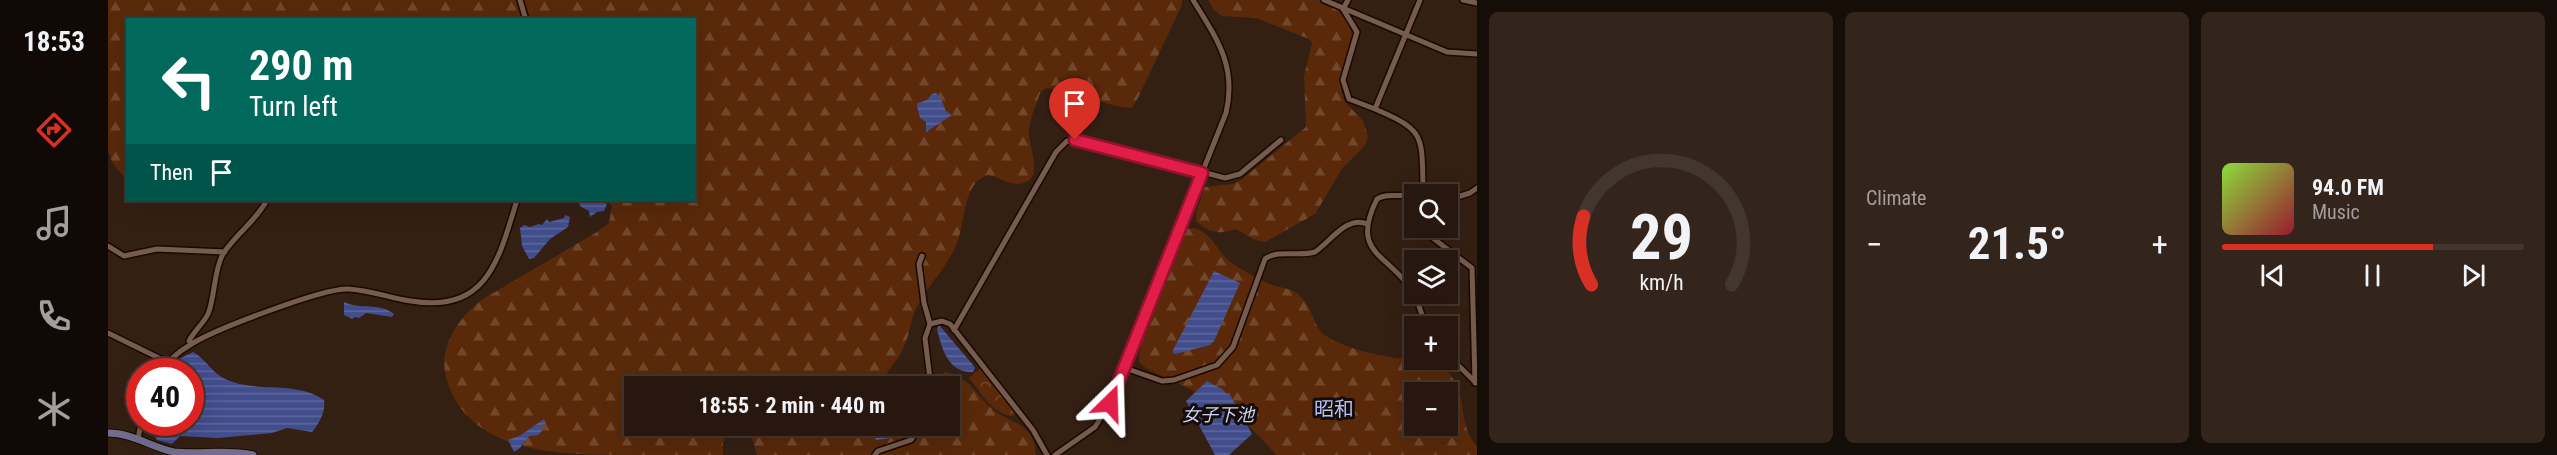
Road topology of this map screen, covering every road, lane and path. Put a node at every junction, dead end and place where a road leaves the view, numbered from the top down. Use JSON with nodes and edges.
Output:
{"nodes":[{"id":1,"x":520,"y":0,"type":"edge"},
{"id":2,"x":1194,"y":0,"type":"edge"},
{"id":3,"x":1324,"y":0,"type":"edge"},
{"id":4,"x":1347,"y":0,"type":"edge"},
{"id":5,"x":1419,"y":0,"type":"edge"},
{"id":6,"x":1463,"y":0,"type":"edge"},
{"id":7,"x":1477,"y":3,"type":"edge"},
{"id":8,"x":1343,"y":9,"type":"junction"},
{"id":9,"x":525,"y":18,"type":"edge"},
{"id":10,"x":1406,"y":35,"type":"junction"},
{"id":11,"x":1477,"y":54,"type":"edge"},
{"id":12,"x":1375,"y":109,"type":"junction"},
{"id":13,"x":1281,"y":140,"type":"dead end"},
{"id":14,"x":1202,"y":173,"type":"junction"},
{"id":15,"x":1423,"y":184,"type":"edge"},
{"id":16,"x":1477,"y":188,"type":"edge"},
{"id":17,"x":1458,"y":196,"type":"edge"},
{"id":18,"x":1404,"y":197,"type":"edge"},
{"id":19,"x":266,"y":201,"type":"edge"},
{"id":20,"x":517,"y":201,"type":"edge"},
{"id":21,"x":1367,"y":224,"type":"junction"},
{"id":22,"x":1433,"y":238,"type":"edge"},
{"id":23,"x":108,"y":246,"type":"edge"},
{"id":24,"x":225,"y":252,"type":"junction"},
{"id":25,"x":922,"y":256,"type":"dead end"},
{"id":26,"x":1474,"y":267,"type":"edge"},
{"id":27,"x":1404,"y":282,"type":"edge"},
{"id":28,"x":930,"y":324,"type":"junction"},
{"id":29,"x":954,"y":330,"type":"junction"},
{"id":30,"x":108,"y":333,"type":"edge"},
{"id":31,"x":191,"y":344,"type":"junction"},
{"id":32,"x":159,"y":358,"type":"edge"},
{"id":33,"x":172,"y":358,"type":"edge"},
{"id":34,"x":1458,"y":365,"type":"edge"},
{"id":35,"x":1125,"y":368,"type":"junction"},
{"id":36,"x":930,"y":376,"type":"edge"},
{"id":37,"x":1476,"y":384,"type":"edge"},
{"id":38,"x":108,"y":433,"type":"edge"},
{"id":39,"x":139,"y":436,"type":"edge"},
{"id":40,"x":914,"y":436,"type":"edge"},
{"id":41,"x":138,"y":439,"type":"junction"},
{"id":42,"x":175,"y":454,"type":"edge"},
{"id":43,"x":253,"y":455,"type":"edge"},
{"id":44,"x":875,"y":455,"type":"edge"},
{"id":45,"x":1047,"y":455,"type":"edge"},
{"id":46,"x":1055,"y":455,"type":"edge"}],
"edges":[{"from":1,"to":9,"type":"street"},
{"from":2,"to":14,"type":"street"},
{"from":3,"to":8,"type":"street"},
{"from":4,"to":8,"type":"street"},
{"from":5,"to":10,"type":"street"},
{"from":6,"to":7,"type":"street"},
{"from":8,"to":10,"type":"street"},
{"from":8,"to":12,"type":"street"},
{"from":10,"to":11,"type":"street"},
{"from":10,"to":12,"type":"street"},
{"from":12,"to":15,"type":"street"},
{"from":13,"to":14,"type":"street"},
{"from":14,"to":29,"type":"street"},
{"from":14,"to":35,"type":"street"},
{"from":16,"to":17,"type":"street"},
{"from":18,"to":21,"type":"street"},
{"from":19,"to":24,"type":"street"},
{"from":20,"to":31,"type":"street"},
{"from":21,"to":27,"type":"street"},
{"from":21,"to":35,"type":"street"},
{"from":22,"to":26,"type":"street"},
{"from":23,"to":24,"type":"street"},
{"from":24,"to":31,"type":"street"},
{"from":25,"to":28,"type":"street"},
{"from":26,"to":37,"type":"street"},
{"from":28,"to":29,"type":"street"},
{"from":28,"to":36,"type":"street"},
{"from":29,"to":45,"type":"street"},
{"from":30,"to":32,"type":"street"},
{"from":31,"to":33,"type":"street"},
{"from":34,"to":37,"type":"street"},
{"from":35,"to":46,"type":"street"},
{"from":38,"to":41,"type":"main road"},
{"from":39,"to":41,"type":"street"},
{"from":40,"to":44,"type":"street"},
{"from":41,"to":42,"type":"main road"},
{"from":42,"to":43,"type":"main road"}]}
